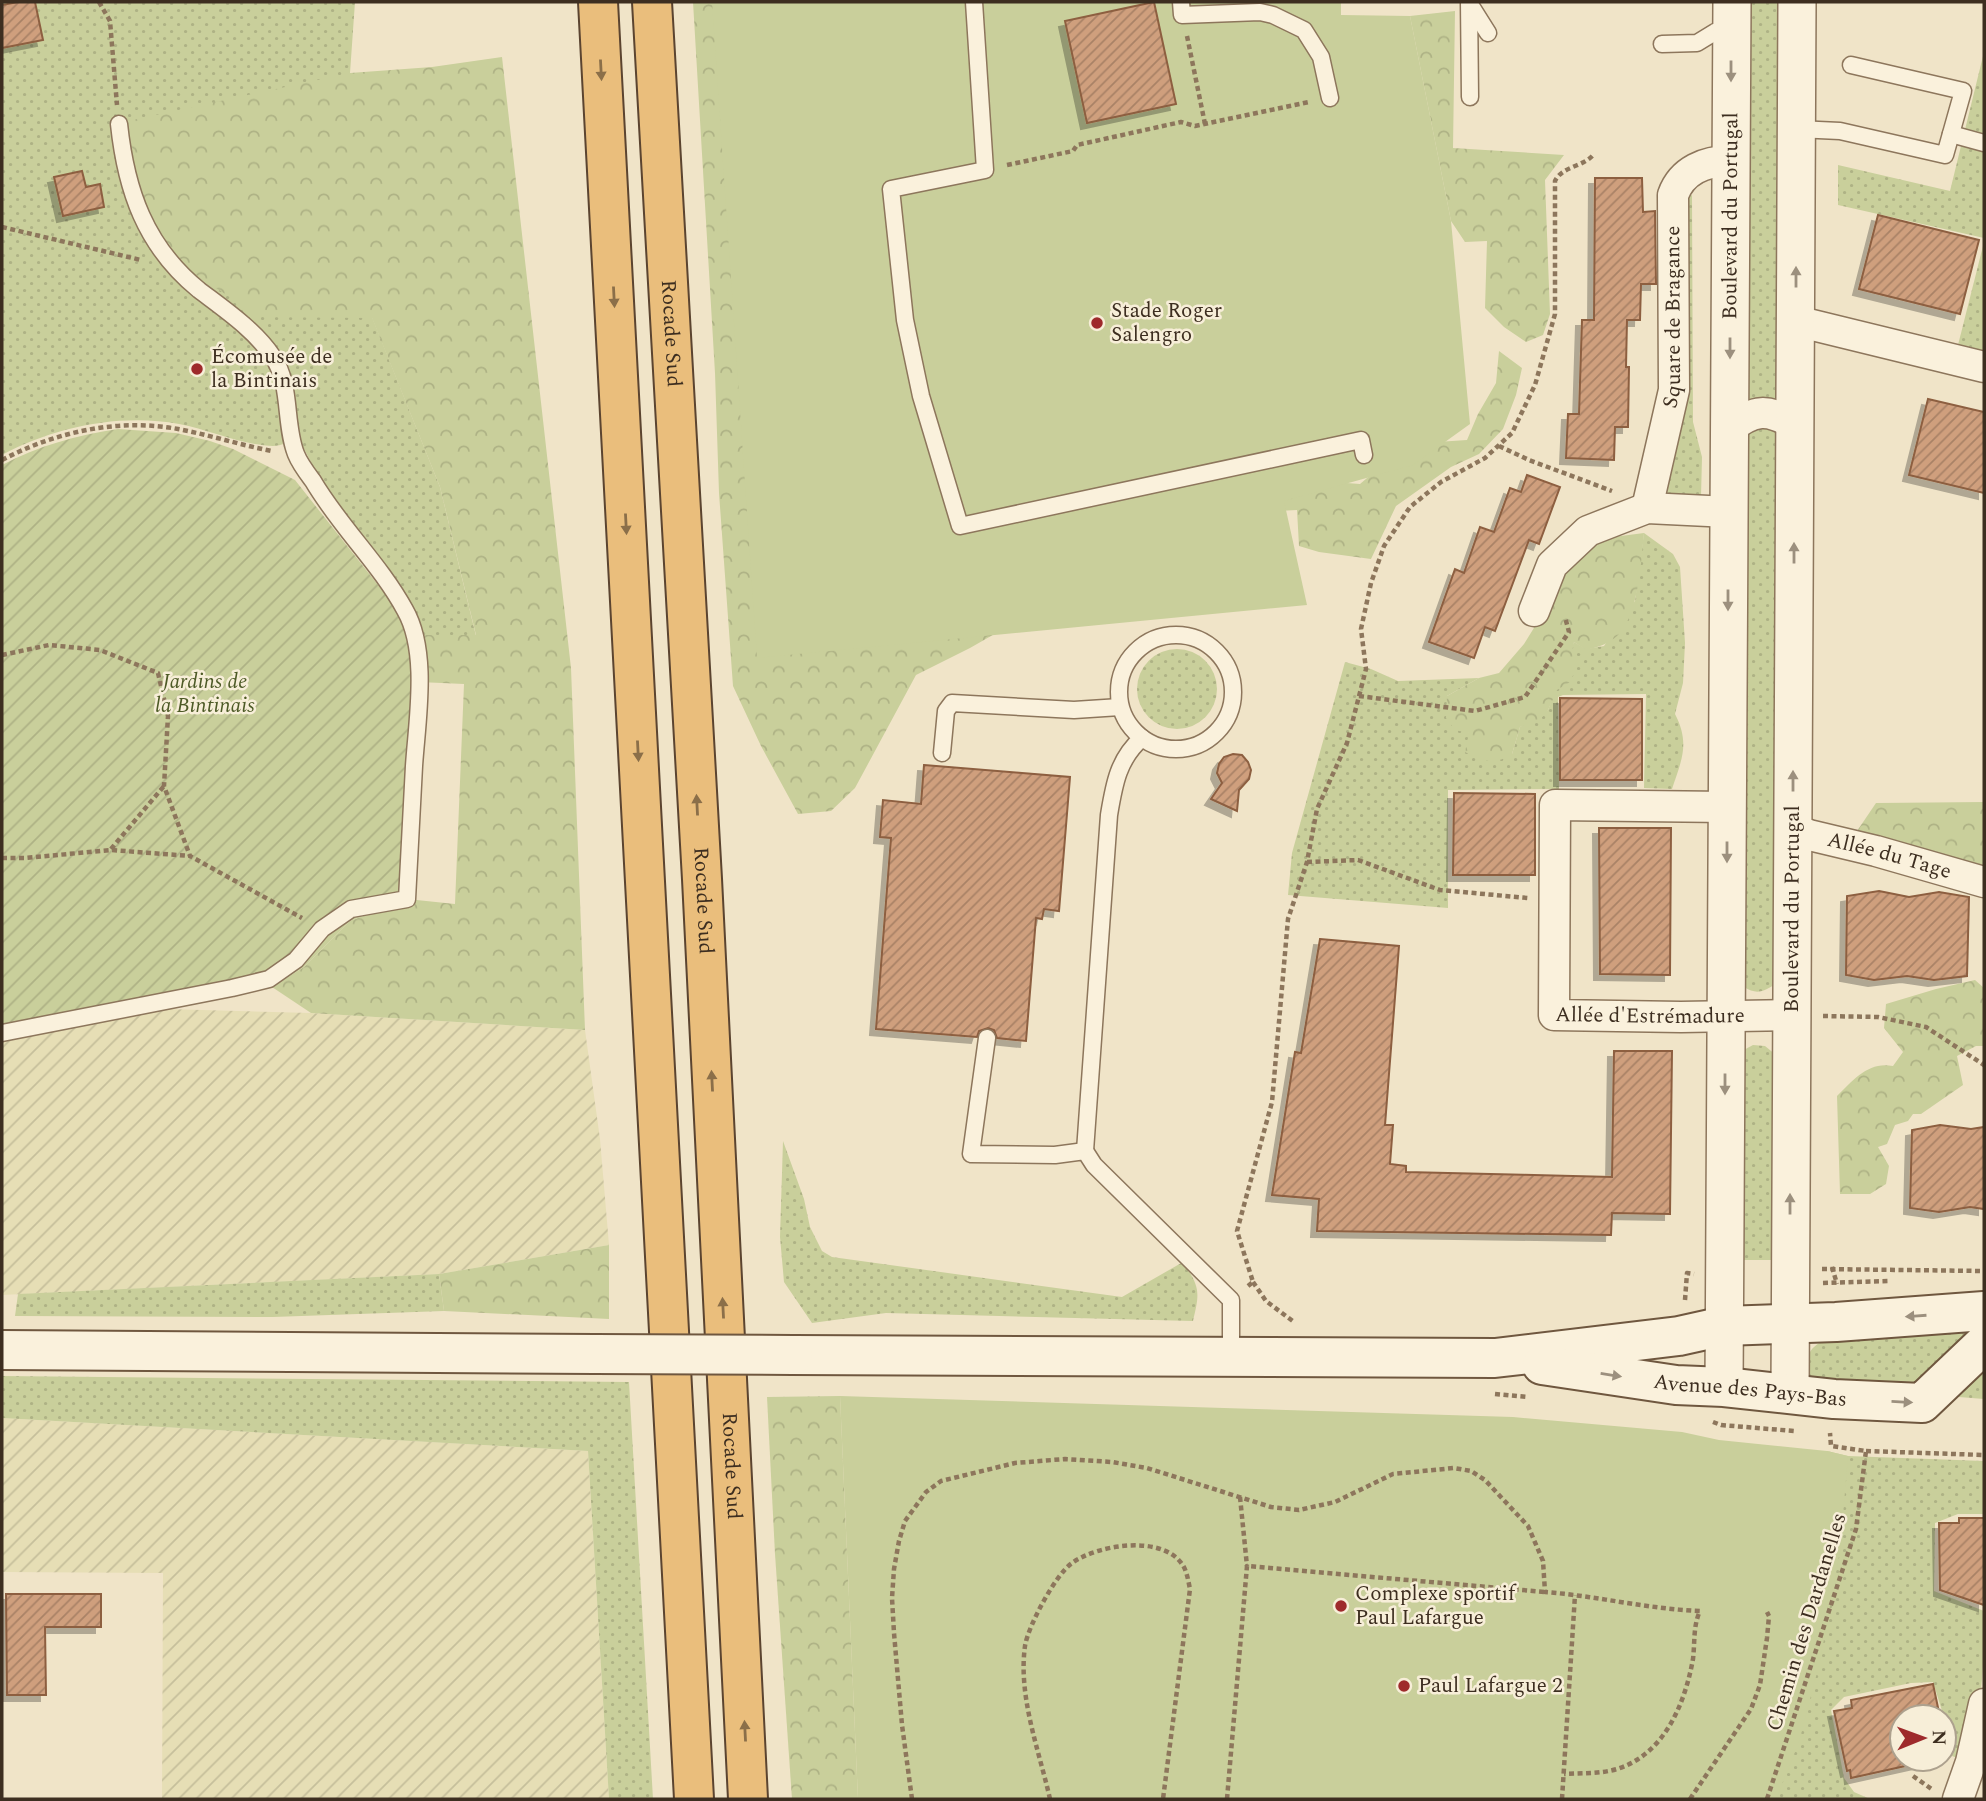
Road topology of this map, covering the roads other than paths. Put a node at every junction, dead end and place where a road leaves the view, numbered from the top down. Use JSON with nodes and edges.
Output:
{"nodes":[{"id":1,"x":598,"y":2,"type":"edge"},
{"id":2,"x":652,"y":2,"type":"edge"},
{"id":3,"x":974,"y":2,"type":"edge"},
{"id":4,"x":1797,"y":2,"type":"edge"},
{"id":5,"x":1469,"y":3,"type":"edge"},
{"id":6,"x":1182,"y":8,"type":"edge"},
{"id":7,"x":1731,"y":15,"type":"edge"},
{"id":8,"x":1488,"y":33,"type":"dead end"},
{"id":9,"x":1662,"y":44,"type":"dead end"},
{"id":10,"x":1852,"y":65,"type":"dead end"},
{"id":11,"x":1330,"y":97,"type":"road end"},
{"id":12,"x":1469,"y":97,"type":"dead end"},
{"id":13,"x":119,"y":124,"type":"road end"},
{"id":14,"x":1797,"y":129,"type":"junction"},
{"id":15,"x":1951,"y":134,"type":"junction"},
{"id":16,"x":1984,"y":143,"type":"edge"},
{"id":17,"x":1730,"y":161,"type":"junction"},
{"id":18,"x":1796,"y":321,"type":"junction"},
{"id":19,"x":1984,"y":367,"type":"edge"},
{"id":20,"x":1795,"y":425,"type":"junction"},
{"id":21,"x":1729,"y":429,"type":"junction"},
{"id":22,"x":1364,"y":455,"type":"dead end"},
{"id":23,"x":1647,"y":508,"type":"junction"},
{"id":24,"x":1729,"y":512,"type":"junction"},
{"id":25,"x":1534,"y":611,"type":"dead end"},
{"id":26,"x":1120,"y":708,"type":"junction"},
{"id":27,"x":1142,"y":738,"type":"junction"},
{"id":28,"x":942,"y":753,"type":"dead end"},
{"id":29,"x":1727,"y":807,"type":"junction"},
{"id":30,"x":1793,"y":829,"type":"junction"},
{"id":31,"x":1984,"y":882,"type":"edge"},
{"id":32,"x":1726,"y":1016,"type":"junction"},
{"id":33,"x":1807,"y":1016,"type":"junction"},
{"id":34,"x":2,"y":1033,"type":"edge"},
{"id":35,"x":987,"y":1038,"type":"dead end"},
{"id":36,"x":1085,"y":1151,"type":"junction"},
{"id":37,"x":1984,"y":1311,"type":"edge"},
{"id":38,"x":1790,"y":1325,"type":"junction"},
{"id":39,"x":1724,"y":1326,"type":"junction"},
{"id":40,"x":1984,"y":1344,"type":"edge"},
{"id":41,"x":2,"y":1350,"type":"edge"},
{"id":42,"x":1231,"y":1356,"type":"junction"},
{"id":43,"x":1495,"y":1358,"type":"junction"},
{"id":44,"x":1724,"y":1387,"type":"junction"},
{"id":45,"x":1790,"y":1394,"type":"junction"},
{"id":46,"x":1984,"y":1704,"type":"edge"},
{"id":47,"x":694,"y":1799,"type":"edge"},
{"id":48,"x":748,"y":1799,"type":"edge"},
{"id":49,"x":1958,"y":1799,"type":"edge"}],
"edges":[{"from":1,"to":47,"type":"highway","one_way":true},
{"from":48,"to":2,"type":"highway","name":"Rocade Sud","one_way":true},
{"from":3,"to":22,"type":"lane"},
{"from":4,"to":14,"type":"street","name":"Boulevard du Portugal"},
{"from":5,"to":8,"type":"lane"},
{"from":5,"to":12,"type":"lane"},
{"from":6,"to":11,"type":"lane"},
{"from":7,"to":9,"type":"lane"},
{"from":7,"to":17,"type":"street","name":"Boulevard du Portugal","one_way":true},
{"from":10,"to":15,"type":"lane"},
{"from":13,"to":34,"type":"lane"},
{"from":14,"to":15,"type":"lane"},
{"from":18,"to":14,"type":"street","name":"Boulevard du Portugal","one_way":true},
{"from":15,"to":16,"type":"lane"},
{"from":17,"to":21,"type":"street","name":"Boulevard du Portugal","one_way":true},
{"from":17,"to":23,"type":"street","name":"Square de Bragance"},
{"from":18,"to":19,"type":"street"},
{"from":18,"to":20,"type":"street","name":"Boulevard du Portugal"},
{"from":20,"to":21,"type":"street"},
{"from":30,"to":20,"type":"street","name":"Boulevard du Portugal","one_way":true},
{"from":21,"to":24,"type":"street","name":"Boulevard du Portugal"},
{"from":23,"to":24,"type":"street"},
{"from":23,"to":25,"type":"street"},
{"from":24,"to":29,"type":"street","name":"Boulevard du Portugal","one_way":true},
{"from":26,"to":27,"type":"lane"},
{"from":26,"to":27,"type":"lane"},
{"from":26,"to":28,"type":"lane"},
{"from":27,"to":36,"type":"lane"},
{"from":29,"to":32,"type":"street","name":"Boulevard du Portugal","one_way":true},
{"from":29,"to":32,"type":"street","name":"Allée d'Estrémadure"},
{"from":30,"to":31,"type":"street","name":"Allée du Tage"},
{"from":30,"to":33,"type":"street","name":"Boulevard du Portugal"},
{"from":32,"to":33,"type":"street","name":"Allée d'Estrémadure"},
{"from":32,"to":39,"type":"street","name":"Boulevard du Portugal","one_way":true},
{"from":38,"to":33,"type":"street","name":"Boulevard du Portugal","one_way":true},
{"from":35,"to":36,"type":"lane"},
{"from":36,"to":42,"type":"lane"},
{"from":37,"to":38,"type":"main road","name":"Avenue des Pays-Bas","one_way":true},
{"from":38,"to":39,"type":"main road","name":"Avenue des Pays-Bas"},
{"from":38,"to":45,"type":"street","name":"Boulevard du Portugal"},
{"from":39,"to":43,"type":"main road","name":"Avenue des Pays-Bas"},
{"from":39,"to":44,"type":"street","name":"Boulevard du Portugal"},
{"from":45,"to":40,"type":"main road","name":"Avenue des Pays-Bas","one_way":true},
{"from":41,"to":42,"type":"main road","name":"Avenue des Pays-Bas","bridge":true},
{"from":42,"to":43,"type":"main road","name":"Avenue des Pays-Bas"},
{"from":43,"to":44,"type":"main road","name":"Avenue des Pays-Bas","one_way":true},
{"from":44,"to":45,"type":"main road","name":"Avenue des Pays-Bas"},
{"from":46,"to":49,"type":"street"}]}
